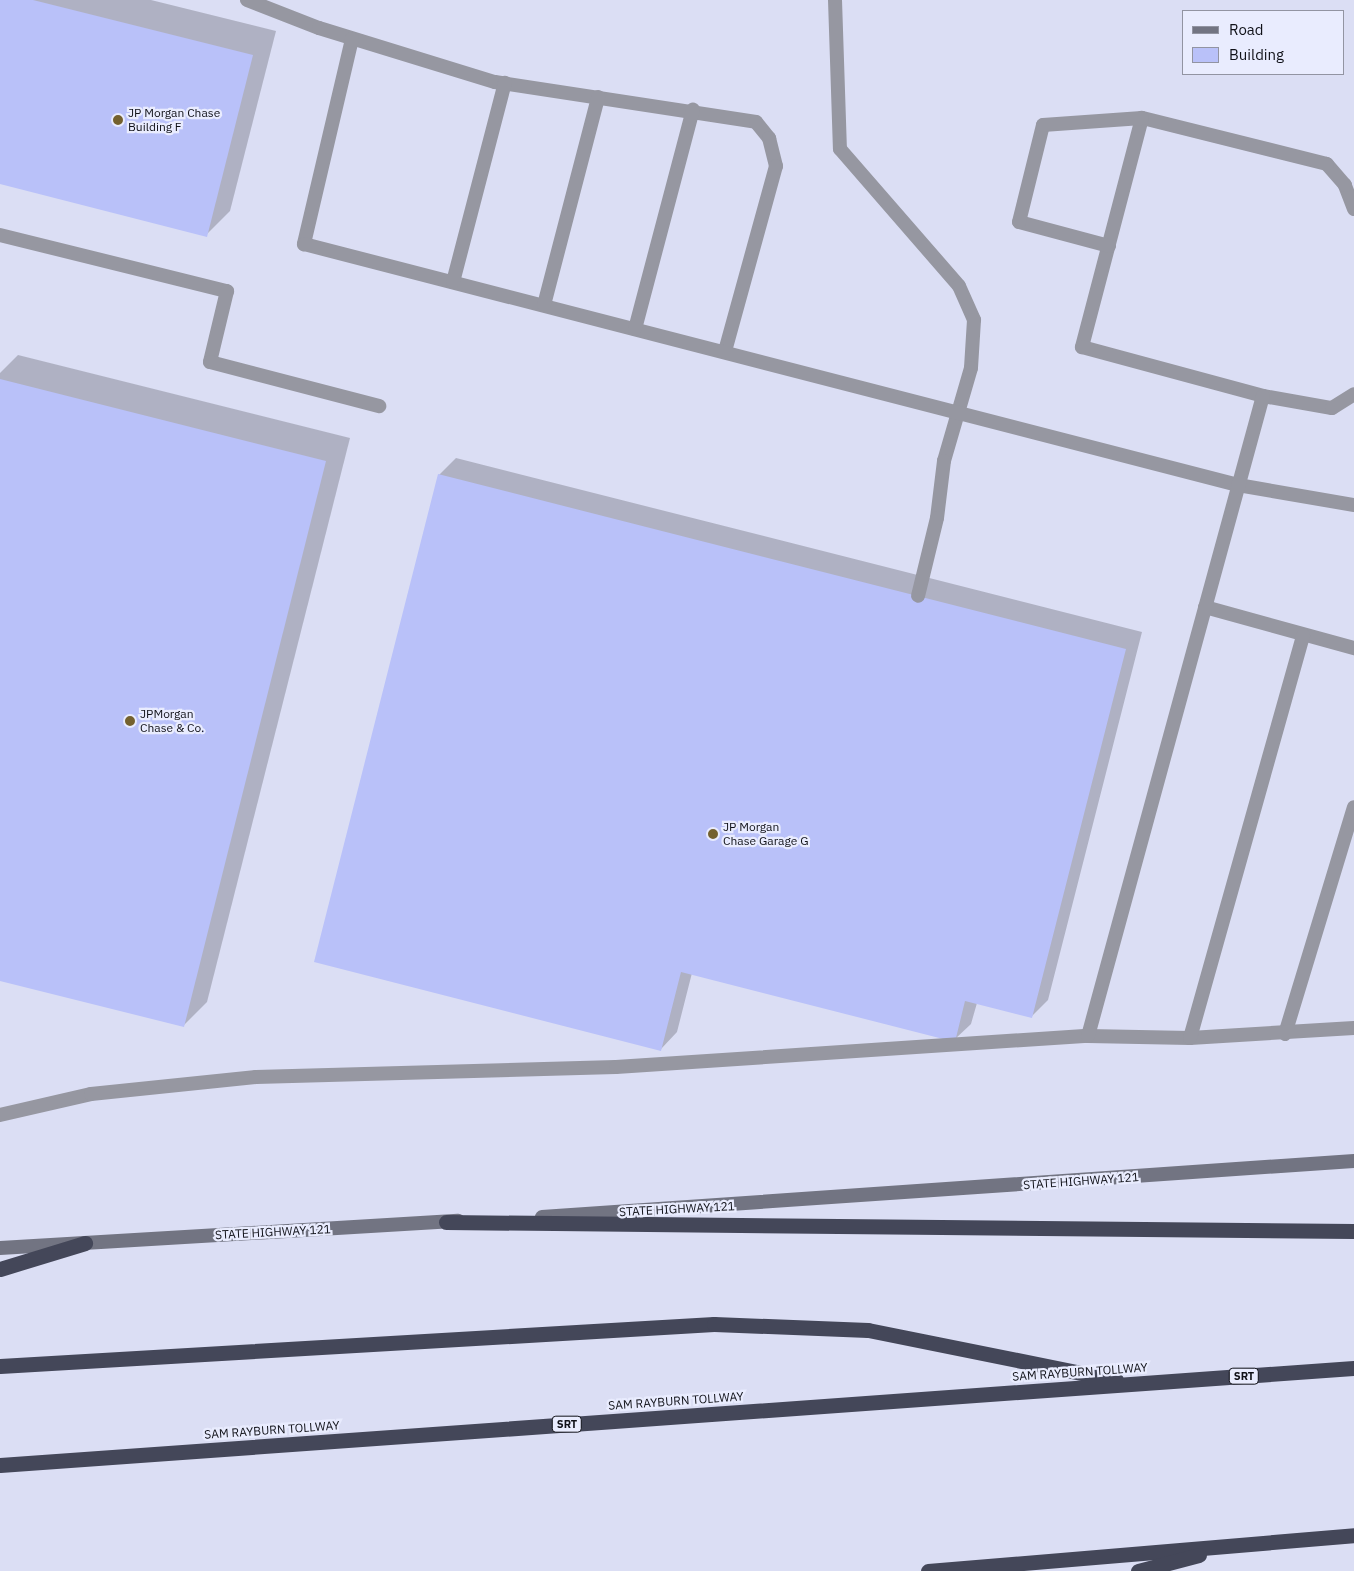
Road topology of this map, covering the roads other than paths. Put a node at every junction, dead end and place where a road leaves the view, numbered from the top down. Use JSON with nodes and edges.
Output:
{"nodes":[{"id":1,"x":247,"y":0,"type":"edge"},
{"id":2,"x":835,"y":0,"type":"edge"},
{"id":3,"x":352,"y":39,"type":"junction"},
{"id":4,"x":505,"y":83,"type":"junction"},
{"id":5,"x":598,"y":97,"type":"junction"},
{"id":6,"x":693,"y":110,"type":"junction"},
{"id":7,"x":1142,"y":118,"type":"junction"},
{"id":8,"x":1354,"y":209,"type":"edge"},
{"id":9,"x":0,"y":235,"type":"edge"},
{"id":10,"x":1108,"y":246,"type":"junction"},
{"id":11,"x":452,"y":282,"type":"junction"},
{"id":12,"x":544,"y":305,"type":"junction"},
{"id":13,"x":635,"y":329,"type":"junction"},
{"id":14,"x":725,"y":352,"type":"junction"},
{"id":15,"x":1354,"y":394,"type":"edge"},
{"id":16,"x":1263,"y":396,"type":"junction"},
{"id":17,"x":379,"y":406,"type":"dead end"},
{"id":18,"x":958,"y":413,"type":"junction"},
{"id":19,"x":1238,"y":485,"type":"junction"},
{"id":20,"x":1354,"y":505,"type":"edge"},
{"id":21,"x":918,"y":596,"type":"dead end"},
{"id":22,"x":1205,"y":607,"type":"junction"},
{"id":23,"x":1303,"y":636,"type":"junction"},
{"id":24,"x":1354,"y":648,"type":"edge"},
{"id":25,"x":1354,"y":807,"type":"edge"},
{"id":26,"x":1354,"y":1028,"type":"edge"},
{"id":27,"x":1285,"y":1034,"type":"junction"},
{"id":28,"x":1088,"y":1036,"type":"junction"},
{"id":29,"x":1190,"y":1038,"type":"junction"},
{"id":30,"x":0,"y":1115,"type":"edge"},
{"id":31,"x":1354,"y":1161,"type":"edge"},
{"id":32,"x":446,"y":1222,"type":"junction"},
{"id":33,"x":1354,"y":1231,"type":"edge"},
{"id":34,"x":85,"y":1243,"type":"junction"},
{"id":35,"x":0,"y":1248,"type":"edge"},
{"id":36,"x":0,"y":1270,"type":"edge"},
{"id":37,"x":0,"y":1366,"type":"edge"},
{"id":38,"x":1354,"y":1368,"type":"edge"},
{"id":39,"x":1135,"y":1383,"type":"junction"},
{"id":40,"x":0,"y":1465,"type":"edge"},
{"id":41,"x":1354,"y":1535,"type":"edge"},
{"id":42,"x":1240,"y":1544,"type":"junction"},
{"id":43,"x":928,"y":1571,"type":"edge"},
{"id":44,"x":1138,"y":1571,"type":"edge"}],
"edges":[{"from":1,"to":3,"type":"lane"},
{"from":2,"to":18,"type":"lane"},
{"from":3,"to":4,"type":"lane"},
{"from":3,"to":11,"type":"lane"},
{"from":4,"to":5,"type":"lane"},
{"from":4,"to":11,"type":"lane"},
{"from":5,"to":6,"type":"lane"},
{"from":5,"to":12,"type":"lane"},
{"from":6,"to":13,"type":"lane"},
{"from":6,"to":14,"type":"lane"},
{"from":7,"to":8,"type":"lane"},
{"from":7,"to":10,"type":"lane"},
{"from":7,"to":10,"type":"lane"},
{"from":9,"to":17,"type":"lane"},
{"from":10,"to":16,"type":"lane"},
{"from":11,"to":12,"type":"lane"},
{"from":12,"to":13,"type":"lane"},
{"from":13,"to":14,"type":"lane"},
{"from":14,"to":18,"type":"lane"},
{"from":15,"to":16,"type":"lane"},
{"from":16,"to":19,"type":"lane"},
{"from":18,"to":19,"type":"lane"},
{"from":18,"to":21,"type":"lane"},
{"from":19,"to":20,"type":"lane"},
{"from":19,"to":22,"type":"lane"},
{"from":22,"to":23,"type":"lane"},
{"from":22,"to":28,"type":"lane"},
{"from":23,"to":24,"type":"lane"},
{"from":23,"to":29,"type":"lane"},
{"from":25,"to":27,"type":"lane"},
{"from":26,"to":27,"type":"lane"},
{"from":27,"to":29,"type":"lane"},
{"from":28,"to":29,"type":"lane"},
{"from":28,"to":30,"type":"lane"},
{"from":31,"to":32,"type":"main road","name":"STATE HIGHWAY 121"},
{"from":32,"to":33,"type":"highway"},
{"from":32,"to":34,"type":"main road","name":"STATE HIGHWAY 121"},
{"from":34,"to":35,"type":"main road","name":"STATE HIGHWAY 121"},
{"from":34,"to":36,"type":"highway"},
{"from":37,"to":39,"type":"highway"},
{"from":38,"to":39,"type":"highway","name":"SAM RAYBURN TOLLWAY","number":"SRT"},
{"from":39,"to":40,"type":"highway","name":"SAM RAYBURN TOLLWAY","number":"SRT"},
{"from":41,"to":42,"type":"highway"},
{"from":42,"to":43,"type":"highway"},
{"from":42,"to":44,"type":"highway"}]}
